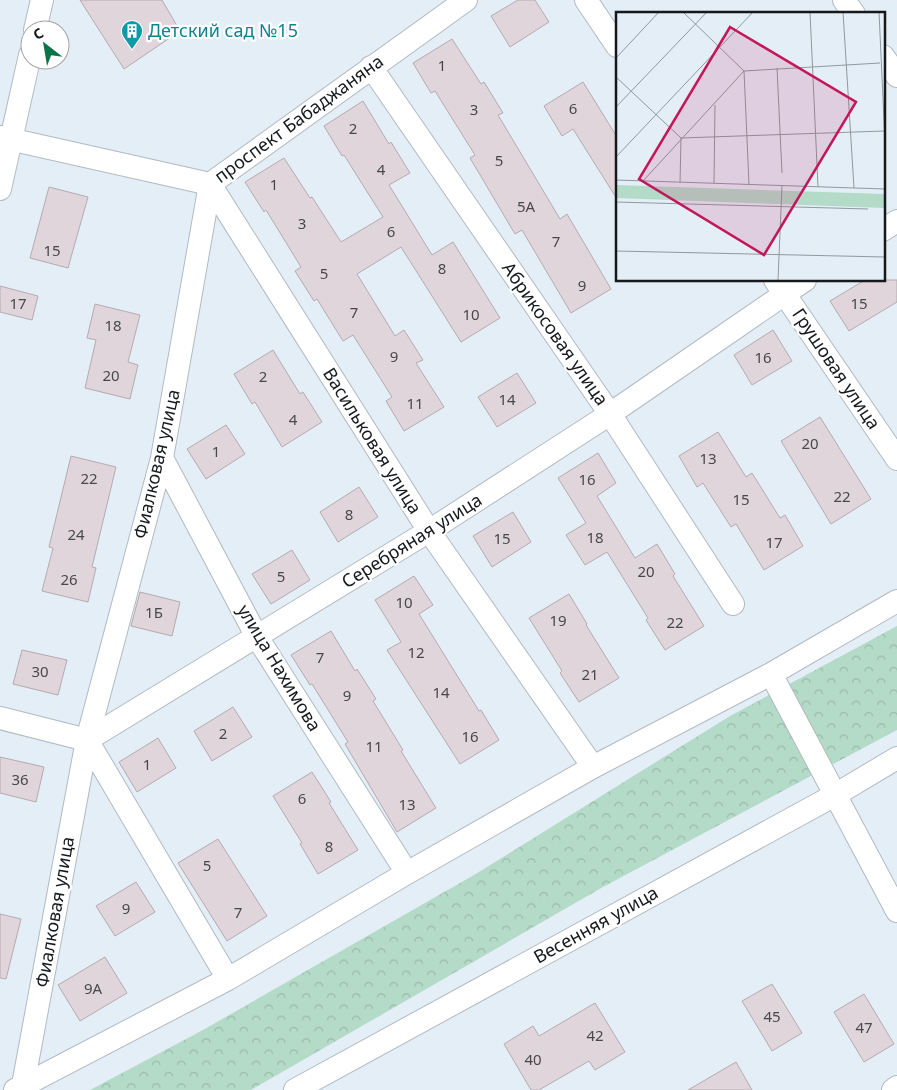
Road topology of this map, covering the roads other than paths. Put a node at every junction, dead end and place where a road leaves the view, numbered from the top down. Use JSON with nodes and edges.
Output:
{"nodes":[{"id":1,"x":42,"y":0,"type":"edge"},
{"id":2,"x":466,"y":0,"type":"edge"},
{"id":3,"x":586,"y":0,"type":"edge"},
{"id":4,"x":844,"y":0,"type":"edge"},
{"id":5,"x":853,"y":12,"type":"edge"},
{"id":6,"x":37,"y":20,"type":"edge"},
{"id":7,"x":616,"y":45,"type":"edge"},
{"id":8,"x":884,"y":57,"type":"edge"},
{"id":9,"x":371,"y":67,"type":"junction"},
{"id":10,"x":26,"y":70,"type":"edge"},
{"id":11,"x":897,"y":76,"type":"edge"},
{"id":12,"x":6,"y":139,"type":"edge"},
{"id":13,"x":210,"y":184,"type":"junction"},
{"id":14,"x":0,"y":190,"type":"edge"},
{"id":15,"x":897,"y":221,"type":"edge"},
{"id":16,"x":884,"y":229,"type":"edge"},
{"id":17,"x":801,"y":281,"type":"edge"},
{"id":18,"x":780,"y":287,"type":"edge"},
{"id":19,"x":610,"y":414,"type":"junction"},
{"id":20,"x":162,"y":458,"type":"junction"},
{"id":21,"x":897,"y":459,"type":"edge"},
{"id":22,"x":429,"y":531,"type":"junction"},
{"id":23,"x":897,"y":601,"type":"edge"},
{"id":24,"x":733,"y":604,"type":"dead end"},
{"id":25,"x":257,"y":637,"type":"junction"},
{"id":26,"x":771,"y":674,"type":"junction"},
{"id":27,"x":0,"y":718,"type":"edge"},
{"id":28,"x":87,"y":740,"type":"junction"},
{"id":29,"x":897,"y":758,"type":"edge"},
{"id":30,"x":593,"y":767,"type":"junction"},
{"id":31,"x":835,"y":795,"type":"junction"},
{"id":32,"x":407,"y":873,"type":"junction"},
{"id":33,"x":897,"y":911,"type":"edge"},
{"id":34,"x":228,"y":979,"type":"junction"},
{"id":35,"x":19,"y":1088,"type":"edge"},
{"id":36,"x":897,"y":1088,"type":"edge"},
{"id":37,"x":295,"y":1090,"type":"edge"},
{"id":38,"x":892,"y":1090,"type":"edge"}],
"edges":[{"from":1,"to":6,"type":"street"},
{"from":2,"to":9,"type":"street","name":"проспект Бабаджаняна"},
{"from":3,"to":7,"type":"street"},
{"from":4,"to":5,"type":"street"},
{"from":8,"to":11,"type":"street"},
{"from":9,"to":13,"type":"street","name":"проспект Бабаджаняна"},
{"from":9,"to":19,"type":"street","name":"Абрикосовая улица"},
{"from":10,"to":12,"type":"street"},
{"from":12,"to":13,"type":"street","name":"проспект Бабаджаняна"},
{"from":12,"to":14,"type":"street"},
{"from":13,"to":20,"type":"street","name":"Фиалковая улица"},
{"from":13,"to":22,"type":"street","name":"Васильковая улица"},
{"from":15,"to":16,"type":"street"},
{"from":17,"to":18,"type":"street","name":"Серебряная улица"},
{"from":18,"to":19,"type":"street","name":"Серебряная улица"},
{"from":18,"to":21,"type":"street","name":"Грушовая улица"},
{"from":19,"to":22,"type":"street","name":"Серебряная улица"},
{"from":19,"to":24,"type":"street","name":"Абрикосовая улица"},
{"from":20,"to":25,"type":"street","name":"улица Нахимова"},
{"from":20,"to":28,"type":"street","name":"Фиалковая улица"},
{"from":22,"to":25,"type":"street","name":"Серебряная улица"},
{"from":22,"to":30,"type":"street","name":"Васильковая улица"},
{"from":23,"to":26,"type":"street"},
{"from":25,"to":28,"type":"street","name":"Серебряная улица"},
{"from":25,"to":32,"type":"street","name":"улица Нахимова"},
{"from":26,"to":30,"type":"street"},
{"from":26,"to":31,"type":"street"},
{"from":27,"to":28,"type":"street"},
{"from":28,"to":34,"type":"street"},
{"from":28,"to":35,"type":"street","name":"Фиалковая улица"},
{"from":29,"to":31,"type":"street","name":"Весенняя улица"},
{"from":30,"to":32,"type":"street"},
{"from":31,"to":33,"type":"street"},
{"from":31,"to":37,"type":"street","name":"Весенняя улица"},
{"from":32,"to":34,"type":"street"},
{"from":34,"to":35,"type":"street"},
{"from":36,"to":38,"type":"street"}]}
